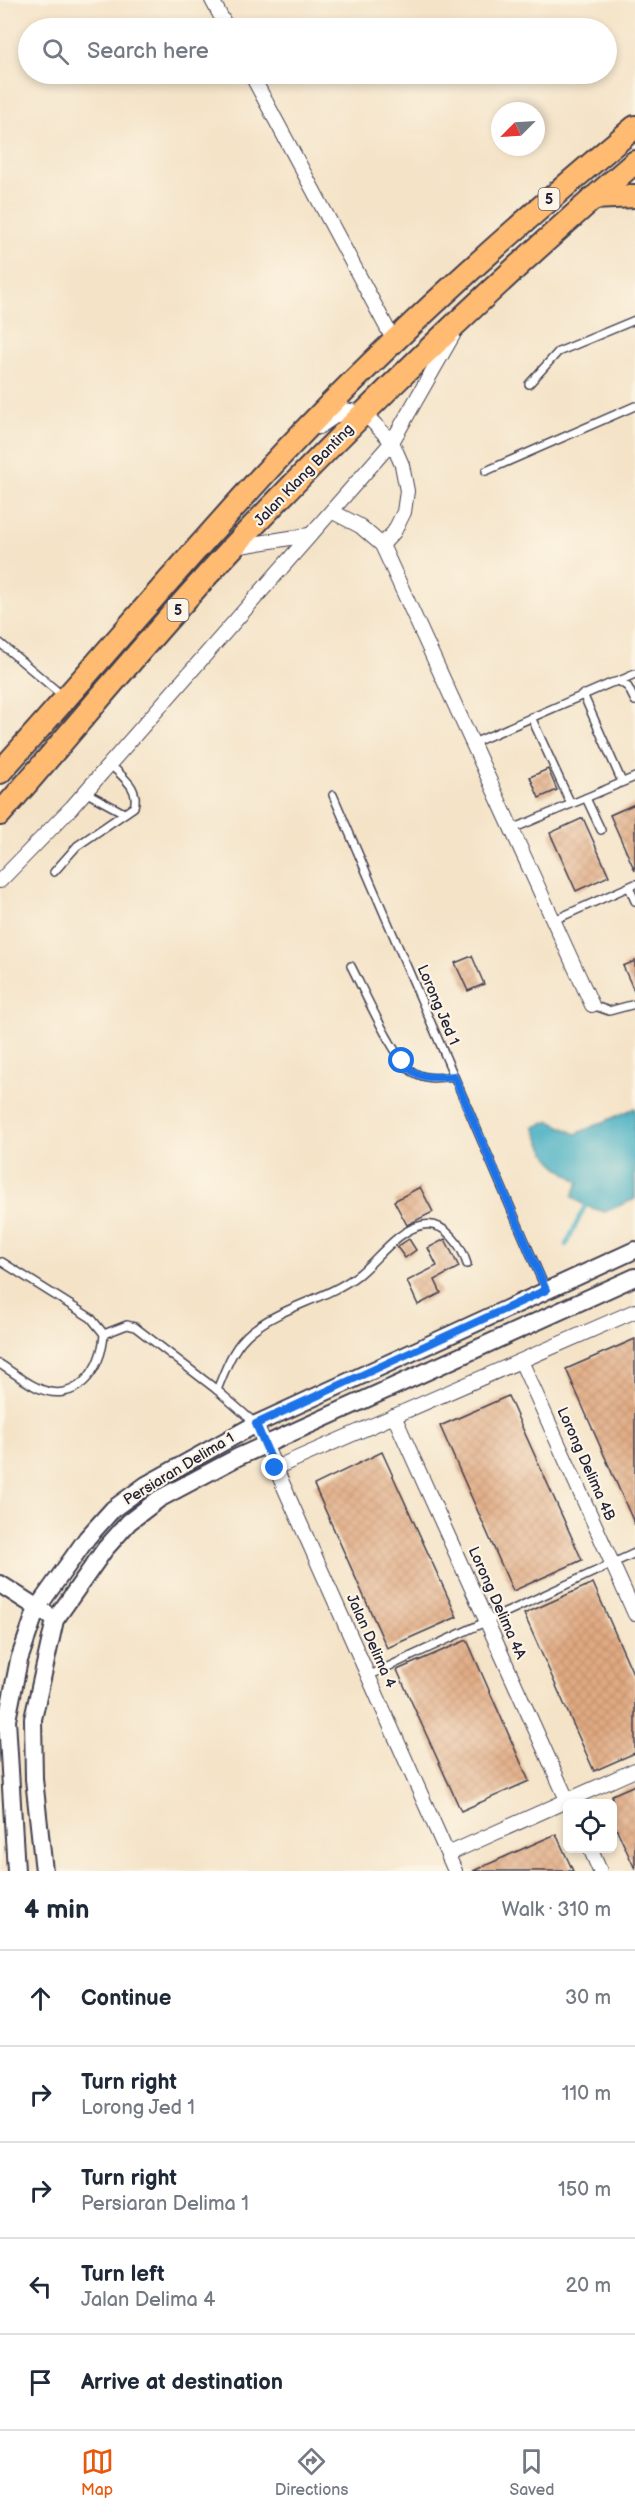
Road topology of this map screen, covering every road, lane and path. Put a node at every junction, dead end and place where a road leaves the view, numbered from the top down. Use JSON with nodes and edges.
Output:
{"nodes":[{"id":1,"x":212,"y":0,"type":"edge"},
{"id":2,"x":222,"y":18,"type":"edge"},
{"id":3,"x":256,"y":84,"type":"edge"},
{"id":4,"x":635,"y":127,"type":"edge"},
{"id":5,"x":635,"y":162,"type":"edge"},
{"id":6,"x":635,"y":196,"type":"edge"},
{"id":7,"x":593,"y":198,"type":"junction"},
{"id":8,"x":463,"y":317,"type":"junction"},
{"id":9,"x":635,"y":320,"type":"edge"},
{"id":10,"x":394,"y":342,"type":"junction"},
{"id":11,"x":529,"y":384,"type":"dead end"},
{"id":12,"x":633,"y":407,"type":"edge"},
{"id":13,"x":364,"y":413,"type":"junction"},
{"id":14,"x":635,"y":416,"type":"edge"},
{"id":15,"x":392,"y":442,"type":"junction"},
{"id":16,"x":288,"y":448,"type":"junction"},
{"id":17,"x":486,"y":471,"type":"dead end"},
{"id":18,"x":333,"y":512,"type":"junction"},
{"id":19,"x":309,"y":535,"type":"junction"},
{"id":20,"x":382,"y":545,"type":"junction"},
{"id":21,"x":234,"y":547,"type":"junction"},
{"id":22,"x":0,"y":643,"type":"edge"},
{"id":23,"x":635,"y":674,"type":"edge"},
{"id":24,"x":619,"y":681,"type":"junction"},
{"id":25,"x":583,"y":694,"type":"junction"},
{"id":26,"x":66,"y":699,"type":"junction"},
{"id":27,"x":635,"y":701,"type":"edge"},
{"id":28,"x":531,"y":717,"type":"junction"},
{"id":29,"x":471,"y":744,"type":"junction"},
{"id":30,"x":110,"y":764,"type":"junction"},
{"id":31,"x":0,"y":772,"type":"edge"},
{"id":32,"x":635,"y":777,"type":"edge"},
{"id":33,"x":622,"y":782,"type":"junction"},
{"id":34,"x":85,"y":792,"type":"junction"},
{"id":35,"x":333,"y":795,"type":"dead end"},
{"id":36,"x":586,"y":798,"type":"junction"},
{"id":37,"x":571,"y":804,"type":"junction"},
{"id":38,"x":124,"y":813,"type":"junction"},
{"id":39,"x":0,"y":814,"type":"edge"},
{"id":40,"x":510,"y":830,"type":"junction"},
{"id":41,"x":601,"y":830,"type":"dead end"},
{"id":42,"x":54,"y":872,"type":"dead end"},
{"id":43,"x":0,"y":881,"type":"edge"},
{"id":44,"x":632,"y":886,"type":"edge"},
{"id":45,"x":635,"y":901,"type":"edge"},
{"id":46,"x":552,"y":921,"type":"junction"},
{"id":47,"x":351,"y":966,"type":"dead end"},
{"id":48,"x":635,"y":1004,"type":"edge"},
{"id":49,"x":592,"y":1005,"type":"joint"},
{"id":50,"x":454,"y":1076,"type":"junction"},
{"id":51,"x":635,"y":1250,"type":"edge"},
{"id":52,"x":2,"y":1262,"type":"dead end"},
{"id":53,"x":467,"y":1264,"type":"dead end"},
{"id":54,"x":635,"y":1277,"type":"edge"},
{"id":55,"x":546,"y":1290,"type":"junction"},
{"id":56,"x":635,"y":1311,"type":"edge"},
{"id":57,"x":104,"y":1334,"type":"junction"},
{"id":58,"x":521,"y":1361,"type":"junction"},
{"id":59,"x":0,"y":1364,"type":"edge"},
{"id":60,"x":217,"y":1389,"type":"junction"},
{"id":61,"x":394,"y":1416,"type":"junction"},
{"id":62,"x":256,"y":1424,"type":"junction"},
{"id":63,"x":265,"y":1444,"type":"junction"},
{"id":64,"x":275,"y":1468,"type":"junction"},
{"id":65,"x":635,"y":1553,"type":"edge"},
{"id":66,"x":612,"y":1563,"type":"junction"},
{"id":67,"x":0,"y":1584,"type":"edge"},
{"id":68,"x":38,"y":1608,"type":"junction"},
{"id":69,"x":635,"y":1614,"type":"edge"},
{"id":70,"x":55,"y":1620,"type":"junction"},
{"id":71,"x":487,"y":1621,"type":"junction"},
{"id":72,"x":368,"y":1676,"type":"junction"},
{"id":73,"x":635,"y":1770,"type":"edge"},
{"id":74,"x":568,"y":1799,"type":"edge"},
{"id":75,"x":575,"y":1799,"type":"edge"},
{"id":76,"x":563,"y":1805,"type":"edge"},
{"id":77,"x":592,"y":1853,"type":"edge"},
{"id":78,"x":448,"y":1854,"type":"junction"},
{"id":79,"x":16,"y":1871,"type":"edge"},
{"id":80,"x":44,"y":1871,"type":"edge"},
{"id":81,"x":455,"y":1871,"type":"edge"},
{"id":82,"x":600,"y":1871,"type":"edge"}],
"edges":[{"from":1,"to":2,"type":"street"},
{"from":3,"to":10,"type":"street"},
{"from":4,"to":10,"type":"highway","name":"Jalan Klang Banting","number":"5"},
{"from":5,"to":7,"type":"highway","name":"Jalan Klang Banting","number":"5"},
{"from":6,"to":7,"type":"highway"},
{"from":7,"to":8,"type":"highway","name":"Jalan Klang Banting","number":"5"},
{"from":8,"to":13,"type":"highway","name":"Jalan Klang Banting","number":"5"},
{"from":8,"to":15,"type":"street"},
{"from":9,"to":11,"type":"lane"},
{"from":10,"to":16,"type":"highway","name":"Jalan Klang Banting","number":"5"},
{"from":12,"to":14,"type":"lane"},
{"from":12,"to":17,"type":"lane"},
{"from":13,"to":15,"type":"street"},
{"from":13,"to":16,"type":"street"},
{"from":13,"to":21,"type":"highway","name":"Jalan Klang Banting","number":"5"},
{"from":15,"to":18,"type":"street"},
{"from":15,"to":20,"type":"street"},
{"from":16,"to":26,"type":"highway","name":"Jalan Klang Banting","number":"5"},
{"from":18,"to":19,"type":"street"},
{"from":18,"to":20,"type":"street"},
{"from":19,"to":21,"type":"street"},
{"from":19,"to":30,"type":"street"},
{"from":20,"to":29,"type":"street"},
{"from":21,"to":39,"type":"highway","name":"Jalan Klang Banting","number":"5"},
{"from":22,"to":26,"type":"lane"},
{"from":23,"to":24,"type":"lane"},
{"from":24,"to":25,"type":"lane"},
{"from":24,"to":27,"type":"lane"},
{"from":25,"to":28,"type":"lane"},
{"from":25,"to":33,"type":"lane"},
{"from":26,"to":31,"type":"highway","name":"Jalan Klang Banting","number":"5"},
{"from":28,"to":29,"type":"lane"},
{"from":28,"to":37,"type":"lane"},
{"from":29,"to":40,"type":"street"},
{"from":30,"to":34,"type":"street"},
{"from":30,"to":38,"type":"lane"},
{"from":32,"to":33,"type":"lane"},
{"from":33,"to":36,"type":"lane"},
{"from":34,"to":38,"type":"lane"},
{"from":34,"to":43,"type":"street"},
{"from":35,"to":50,"type":"lane","name":"Lorong Jed 1"},
{"from":36,"to":37,"type":"lane"},
{"from":36,"to":41,"type":"lane"},
{"from":37,"to":40,"type":"lane"},
{"from":38,"to":42,"type":"lane"},
{"from":40,"to":46,"type":"street"},
{"from":44,"to":45,"type":"lane"},
{"from":44,"to":46,"type":"lane"},
{"from":46,"to":49,"type":"street"},
{"from":47,"to":50,"type":"lane"},
{"from":48,"to":49,"type":"lane"},
{"from":50,"to":55,"type":"lane","name":"Lorong Jed 1"},
{"from":51,"to":55,"type":"street","name":"Persiaran Delima 1"},
{"from":52,"to":57,"type":"lane"},
{"from":53,"to":60,"type":"lane"},
{"from":54,"to":63,"type":"street","name":"Persiaran Delima 1"},
{"from":55,"to":62,"type":"street","name":"Persiaran Delima 1"},
{"from":56,"to":58,"type":"street"},
{"from":57,"to":59,"type":"lane"},
{"from":57,"to":60,"type":"lane"},
{"from":58,"to":61,"type":"street"},
{"from":58,"to":66,"type":"street","name":"Lorong Delima 4B"},
{"from":60,"to":62,"type":"lane"},
{"from":61,"to":64,"type":"street"},
{"from":61,"to":71,"type":"street","name":"Lorong Delima 4A"},
{"from":62,"to":63,"type":"street","name":"Jalan Delima 4"},
{"from":62,"to":68,"type":"street","name":"Persiaran Delima 1"},
{"from":63,"to":64,"type":"street","name":"Jalan Delima 4"},
{"from":63,"to":70,"type":"street","name":"Persiaran Delima 1"},
{"from":64,"to":72,"type":"street","name":"Jalan Delima 4"},
{"from":65,"to":66,"type":"lane"},
{"from":66,"to":69,"type":"street","name":"Lorong Delima 4B"},
{"from":66,"to":71,"type":"lane"},
{"from":67,"to":68,"type":"street"},
{"from":68,"to":70,"type":"street"},
{"from":68,"to":79,"type":"street","name":"Persiaran Delima 1"},
{"from":70,"to":80,"type":"street","name":"Persiaran Delima 1"},
{"from":71,"to":72,"type":"lane"},
{"from":71,"to":74,"type":"street","name":"Lorong Delima 4A"},
{"from":72,"to":78,"type":"street","name":"Jalan Delima 4"},
{"from":73,"to":75,"type":"street"},
{"from":76,"to":78,"type":"street"},
{"from":77,"to":82,"type":"street"},
{"from":78,"to":81,"type":"street","name":"Jalan Delima 4"}]}
